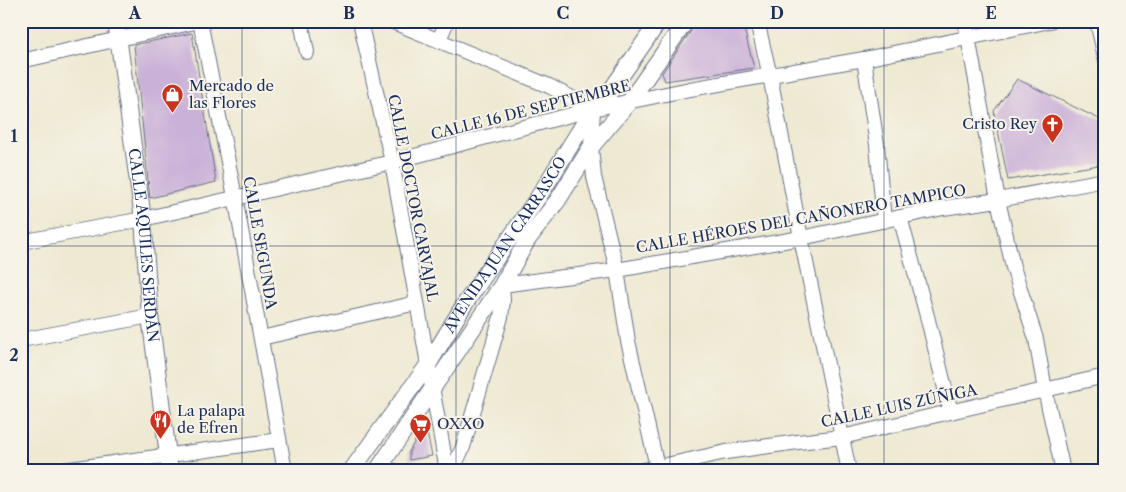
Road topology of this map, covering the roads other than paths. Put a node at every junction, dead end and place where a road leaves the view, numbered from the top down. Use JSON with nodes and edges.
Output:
{"nodes":[{"id":1,"x":116,"y":21,"type":"edge"},
{"id":2,"x":200,"y":21,"type":"edge"},
{"id":3,"x":301,"y":21,"type":"edge"},
{"id":4,"x":360,"y":21,"type":"edge"},
{"id":5,"x":391,"y":21,"type":"edge"},
{"id":6,"x":447,"y":21,"type":"edge"},
{"id":7,"x":659,"y":21,"type":"edge"},
{"id":8,"x":686,"y":21,"type":"edge"},
{"id":9,"x":757,"y":21,"type":"edge"},
{"id":10,"x":965,"y":21,"type":"edge"},
{"id":11,"x":1050,"y":21,"type":"edge"},
{"id":12,"x":1097,"y":21,"type":"edge"},
{"id":13,"x":969,"y":38,"type":"junction"},
{"id":14,"x":119,"y":39,"type":"junction"},
{"id":15,"x":439,"y":40,"type":"junction"},
{"id":16,"x":307,"y":52,"type":"dead end"},
{"id":17,"x":1105,"y":57,"type":"edge"},
{"id":18,"x":864,"y":59,"type":"junction"},
{"id":19,"x":21,"y":61,"type":"edge"},
{"id":20,"x":770,"y":76,"type":"junction"},
{"id":21,"x":629,"y":102,"type":"junction"},
{"id":22,"x":592,"y":109,"type":"junction"},
{"id":23,"x":591,"y":147,"type":"junction"},
{"id":24,"x":392,"y":162,"type":"junction"},
{"id":25,"x":1105,"y":180,"type":"edge"},
{"id":26,"x":235,"y":198,"type":"junction"},
{"id":27,"x":998,"y":200,"type":"junction"},
{"id":28,"x":900,"y":217,"type":"junction"},
{"id":29,"x":143,"y":219,"type":"junction"},
{"id":30,"x":884,"y":220,"type":"junction"},
{"id":31,"x":801,"y":238,"type":"junction"},
{"id":32,"x":21,"y":242,"type":"edge"},
{"id":33,"x":617,"y":270,"type":"junction"},
{"id":34,"x":486,"y":275,"type":"junction"},
{"id":35,"x":502,"y":285,"type":"junction"},
{"id":36,"x":417,"y":303,"type":"junction"},
{"id":37,"x":150,"y":316,"type":"junction"},
{"id":38,"x":260,"y":338,"type":"junction"},
{"id":39,"x":21,"y":340,"type":"edge"},
{"id":40,"x":428,"y":365,"type":"junction"},
{"id":41,"x":1105,"y":376,"type":"edge"},
{"id":42,"x":432,"y":389,"type":"junction"},
{"id":43,"x":1045,"y":390,"type":"junction"},
{"id":44,"x":950,"y":412,"type":"junction"},
{"id":45,"x":842,"y":438,"type":"junction"},
{"id":46,"x":279,"y":440,"type":"junction"},
{"id":47,"x":366,"y":450,"type":"junction"},
{"id":48,"x":169,"y":463,"type":"edge"},
{"id":49,"x":380,"y":466,"type":"edge"},
{"id":50,"x":657,"y":469,"type":"edge"},
{"id":51,"x":55,"y":471,"type":"edge"},
{"id":52,"x":286,"y":471,"type":"edge"},
{"id":53,"x":350,"y":471,"type":"edge"},
{"id":54,"x":405,"y":471,"type":"edge"},
{"id":55,"x":447,"y":471,"type":"edge"},
{"id":56,"x":452,"y":471,"type":"edge"},
{"id":57,"x":639,"y":471,"type":"edge"},
{"id":58,"x":849,"y":471,"type":"edge"},
{"id":59,"x":1064,"y":471,"type":"edge"}],
"edges":[{"from":1,"to":14,"type":"street","name":"CALLE AQUILES SERDÁN"},
{"from":2,"to":14,"type":"street"},
{"from":2,"to":26,"type":"street","name":"CALLE SEGUNDA"},
{"from":3,"to":16,"type":"street"},
{"from":4,"to":24,"type":"street","name":"CALLE DOCTOR CARVAJAL"},
{"from":5,"to":15,"type":"street"},
{"from":6,"to":15,"type":"street"},
{"from":7,"to":22,"type":"street","name":"AVENIDA JUAN CARRASCO"},
{"from":8,"to":21,"type":"street","name":"AVENIDA JUAN CARRASCO"},
{"from":9,"to":20,"type":"street"},
{"from":10,"to":13,"type":"street"},
{"from":11,"to":13,"type":"street","name":"CALLE 16 DE SEPTIEMBRE"},
{"from":12,"to":17,"type":"street"},
{"from":13,"to":18,"type":"street","name":"CALLE 16 DE SEPTIEMBRE"},
{"from":13,"to":27,"type":"street"},
{"from":14,"to":19,"type":"street"},
{"from":14,"to":29,"type":"street","name":"CALLE AQUILES SERDÁN"},
{"from":15,"to":22,"type":"street"},
{"from":18,"to":20,"type":"street","name":"CALLE 16 DE SEPTIEMBRE"},
{"from":18,"to":30,"type":"street"},
{"from":20,"to":21,"type":"street","name":"CALLE 16 DE SEPTIEMBRE"},
{"from":20,"to":31,"type":"street"},
{"from":21,"to":22,"type":"street","name":"CALLE 16 DE SEPTIEMBRE"},
{"from":21,"to":23,"type":"street","name":"AVENIDA JUAN CARRASCO"},
{"from":22,"to":23,"type":"street"},
{"from":22,"to":24,"type":"street","name":"CALLE 16 DE SEPTIEMBRE"},
{"from":22,"to":34,"type":"street","name":"AVENIDA JUAN CARRASCO"},
{"from":23,"to":33,"type":"street"},
{"from":23,"to":35,"type":"street","name":"AVENIDA JUAN CARRASCO"},
{"from":24,"to":26,"type":"street","name":"CALLE 16 DE SEPTIEMBRE"},
{"from":24,"to":36,"type":"street","name":"CALLE DOCTOR CARVAJAL"},
{"from":25,"to":27,"type":"street","name":"CALLE HÉROES DEL CAÑONERO TAMPICO"},
{"from":26,"to":29,"type":"street","name":"CALLE 16 DE SEPTIEMBRE"},
{"from":26,"to":38,"type":"street","name":"CALLE SEGUNDA"},
{"from":27,"to":28,"type":"street","name":"CALLE HÉROES DEL CAÑONERO TAMPICO"},
{"from":27,"to":43,"type":"street"},
{"from":28,"to":30,"type":"street","name":"CALLE HÉROES DEL CAÑONERO TAMPICO"},
{"from":28,"to":44,"type":"street"},
{"from":29,"to":32,"type":"street","name":"CALLE 16 DE SEPTIEMBRE"},
{"from":29,"to":37,"type":"street","name":"CALLE AQUILES SERDÁN"},
{"from":30,"to":31,"type":"street","name":"CALLE HÉROES DEL CAÑONERO TAMPICO"},
{"from":31,"to":33,"type":"street","name":"CALLE HÉROES DEL CAÑONERO TAMPICO"},
{"from":31,"to":45,"type":"street"},
{"from":33,"to":35,"type":"street","name":"CALLE HÉROES DEL CAÑONERO TAMPICO"},
{"from":33,"to":50,"type":"street"},
{"from":34,"to":35,"type":"street"},
{"from":34,"to":40,"type":"street","name":"AVENIDA JUAN CARRASCO"},
{"from":35,"to":42,"type":"street","name":"AVENIDA JUAN CARRASCO"},
{"from":35,"to":56,"type":"street"},
{"from":36,"to":38,"type":"street"},
{"from":36,"to":40,"type":"street","name":"CALLE DOCTOR CARVAJAL"},
{"from":37,"to":39,"type":"street"},
{"from":37,"to":48,"type":"street","name":"CALLE AQUILES SERDÁN"},
{"from":38,"to":46,"type":"street","name":"CALLE SEGUNDA"},
{"from":40,"to":42,"type":"street","name":"CALLE DOCTOR CARVAJAL"},
{"from":40,"to":47,"type":"street","name":"AVENIDA JUAN CARRASCO"},
{"from":41,"to":43,"type":"street","name":"CALLE LUIS ZÚÑIGA"},
{"from":42,"to":49,"type":"street","name":"AVENIDA JUAN CARRASCO"},
{"from":42,"to":55,"type":"street","name":"CALLE DOCTOR CARVAJAL"},
{"from":43,"to":44,"type":"street","name":"CALLE LUIS ZÚÑIGA"},
{"from":43,"to":59,"type":"street"},
{"from":44,"to":45,"type":"street","name":"CALLE LUIS ZÚÑIGA"},
{"from":45,"to":50,"type":"street","name":"CALLE LUIS ZÚÑIGA"},
{"from":45,"to":58,"type":"street"},
{"from":46,"to":48,"type":"street"},
{"from":46,"to":52,"type":"street","name":"CALLE SEGUNDA"},
{"from":47,"to":49,"type":"street"},
{"from":47,"to":53,"type":"street","name":"AVENIDA JUAN CARRASCO"},
{"from":48,"to":51,"type":"street"},
{"from":49,"to":54,"type":"lane"},
{"from":50,"to":57,"type":"street","name":"CALLE LUIS ZÚÑIGA"}]}
